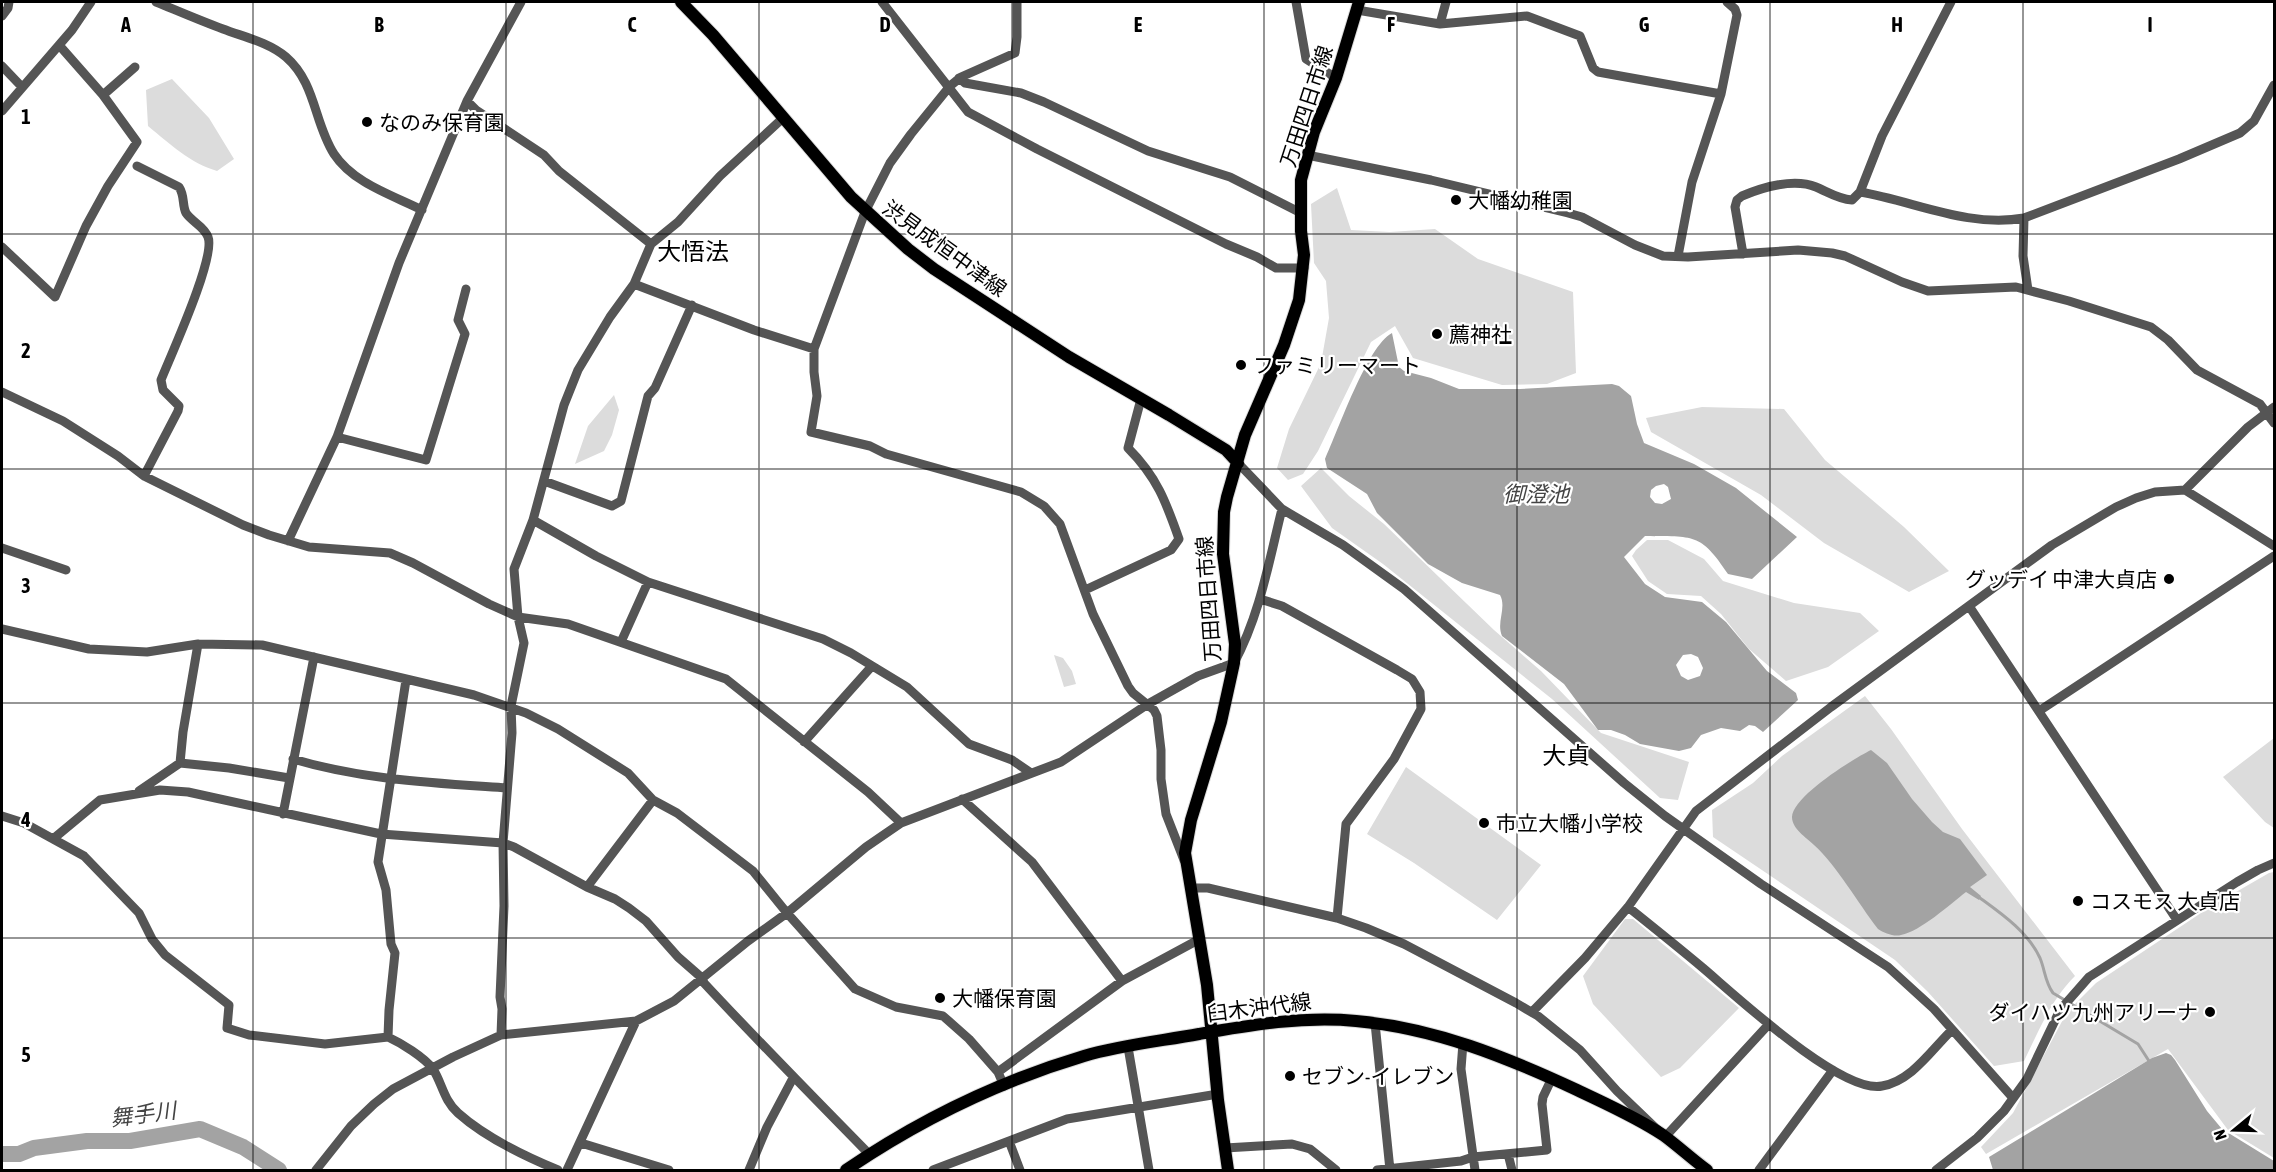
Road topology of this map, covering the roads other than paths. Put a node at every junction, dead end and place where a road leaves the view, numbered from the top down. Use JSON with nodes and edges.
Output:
{"nodes":[{"id":1,"x":9,"y":2,"type":"edge"},
{"id":2,"x":91,"y":2,"type":"edge"},
{"id":3,"x":156,"y":2,"type":"edge"},
{"id":4,"x":521,"y":2,"type":"edge"},
{"id":5,"x":681,"y":2,"type":"edge"},
{"id":6,"x":882,"y":2,"type":"edge"},
{"id":7,"x":1017,"y":2,"type":"edge"},
{"id":8,"x":1296,"y":2,"type":"edge"},
{"id":9,"x":1446,"y":2,"type":"edge"},
{"id":10,"x":1727,"y":2,"type":"edge"},
{"id":11,"x":1951,"y":2,"type":"edge"},
{"id":12,"x":1358,"y":6,"type":"edge"},
{"id":13,"x":2,"y":16,"type":"edge"},
{"id":14,"x":1440,"y":24,"type":"junction"},
{"id":15,"x":59,"y":45,"type":"junction"},
{"id":16,"x":2,"y":66,"type":"edge"},
{"id":17,"x":135,"y":67,"type":"dead end"},
{"id":18,"x":959,"y":78,"type":"junction"},
{"id":19,"x":1335,"y":78,"type":"junction"},
{"id":20,"x":2274,"y":85,"type":"edge"},
{"id":21,"x":950,"y":86,"type":"junction"},
{"id":22,"x":22,"y":87,"type":"junction"},
{"id":23,"x":1721,"y":94,"type":"junction"},
{"id":24,"x":103,"y":95,"type":"junction"},
{"id":25,"x":467,"y":101,"type":"junction"},
{"id":26,"x":2,"y":111,"type":"edge"},
{"id":27,"x":783,"y":117,"type":"junction"},
{"id":28,"x":1307,"y":155,"type":"junction"},
{"id":29,"x":137,"y":166,"type":"dead end"},
{"id":30,"x":1860,"y":192,"type":"junction"},
{"id":31,"x":422,"y":210,"type":"junction"},
{"id":32,"x":865,"y":212,"type":"junction"},
{"id":33,"x":1300,"y":213,"type":"junction"},
{"id":34,"x":2024,"y":218,"type":"junction"},
{"id":35,"x":651,"y":244,"type":"junction"},
{"id":36,"x":2,"y":247,"type":"edge"},
{"id":37,"x":1743,"y":254,"type":"junction"},
{"id":38,"x":1678,"y":256,"type":"junction"},
{"id":39,"x":1304,"y":268,"type":"junction"},
{"id":40,"x":634,"y":284,"type":"junction"},
{"id":41,"x":466,"y":289,"type":"dead end"},
{"id":42,"x":2028,"y":290,"type":"junction"},
{"id":43,"x":692,"y":305,"type":"junction"},
{"id":44,"x":814,"y":349,"type":"junction"},
{"id":45,"x":2,"y":392,"type":"edge"},
{"id":46,"x":1141,"y":399,"type":"junction"},
{"id":47,"x":2274,"y":407,"type":"edge"},
{"id":48,"x":2266,"y":414,"type":"junction"},
{"id":49,"x":2274,"y":423,"type":"edge"},
{"id":50,"x":337,"y":437,"type":"junction"},
{"id":51,"x":1238,"y":463,"type":"junction"},
{"id":52,"x":144,"y":476,"type":"junction"},
{"id":53,"x":544,"y":481,"type":"junction"},
{"id":54,"x":2185,"y":490,"type":"junction"},
{"id":55,"x":1282,"y":509,"type":"junction"},
{"id":56,"x":533,"y":520,"type":"junction"},
{"id":57,"x":288,"y":541,"type":"junction"},
{"id":58,"x":2274,"y":546,"type":"edge"},
{"id":59,"x":2,"y":548,"type":"edge"},
{"id":60,"x":2274,"y":556,"type":"edge"},
{"id":61,"x":66,"y":570,"type":"dead end"},
{"id":62,"x":648,"y":582,"type":"junction"},
{"id":63,"x":1085,"y":590,"type":"junction"},
{"id":64,"x":1260,"y":599,"type":"junction"},
{"id":65,"x":1969,"y":606,"type":"junction"},
{"id":66,"x":518,"y":617,"type":"junction"},
{"id":67,"x":2,"y":629,"type":"edge"},
{"id":68,"x":621,"y":642,"type":"junction"},
{"id":69,"x":198,"y":644,"type":"junction"},
{"id":70,"x":314,"y":657,"type":"junction"},
{"id":71,"x":1234,"y":663,"type":"junction"},
{"id":72,"x":872,"y":666,"type":"junction"},
{"id":73,"x":406,"y":680,"type":"junction"},
{"id":74,"x":1148,"y":704,"type":"junction"},
{"id":75,"x":511,"y":706,"type":"junction"},
{"id":76,"x":2039,"y":711,"type":"junction"},
{"id":77,"x":804,"y":742,"type":"junction"},
{"id":78,"x":293,"y":759,"type":"junction"},
{"id":79,"x":180,"y":764,"type":"junction"},
{"id":80,"x":1031,"y":773,"type":"junction"},
{"id":81,"x":289,"y":778,"type":"junction"},
{"id":82,"x":390,"y":779,"type":"junction"},
{"id":83,"x":507,"y":788,"type":"junction"},
{"id":84,"x":137,"y":793,"type":"junction"},
{"id":85,"x":962,"y":799,"type":"junction"},
{"id":86,"x":652,"y":801,"type":"junction"},
{"id":87,"x":283,"y":814,"type":"junction"},
{"id":88,"x":2,"y":816,"type":"edge"},
{"id":89,"x":901,"y":823,"type":"junction"},
{"id":90,"x":1683,"y":828,"type":"junction"},
{"id":91,"x":381,"y":834,"type":"junction"},
{"id":92,"x":53,"y":839,"type":"junction"},
{"id":93,"x":503,"y":843,"type":"junction"},
{"id":94,"x":1185,"y":862,"type":"junction"},
{"id":95,"x":2274,"y":863,"type":"edge"},
{"id":96,"x":586,"y":887,"type":"junction"},
{"id":97,"x":1191,"y":888,"type":"junction"},
{"id":98,"x":1628,"y":907,"type":"junction"},
{"id":99,"x":787,"y":914,"type":"junction"},
{"id":100,"x":1337,"y":918,"type":"junction"},
{"id":101,"x":2177,"y":920,"type":"junction"},
{"id":102,"x":1198,"y":940,"type":"junction"},
{"id":103,"x":702,"y":978,"type":"junction"},
{"id":104,"x":1122,"y":981,"type":"junction"},
{"id":105,"x":1532,"y":1012,"type":"junction"},
{"id":106,"x":636,"y":1021,"type":"junction"},
{"id":107,"x":1375,"y":1023,"type":"junction"},
{"id":108,"x":1769,"y":1024,"type":"junction"},
{"id":109,"x":1952,"y":1030,"type":"junction"},
{"id":110,"x":1213,"y":1032,"type":"junction"},
{"id":111,"x":501,"y":1035,"type":"junction"},
{"id":112,"x":388,"y":1036,"type":"junction"},
{"id":113,"x":1463,"y":1044,"type":"junction"},
{"id":114,"x":1128,"y":1047,"type":"junction"},
{"id":115,"x":432,"y":1068,"type":"junction"},
{"id":116,"x":1833,"y":1070,"type":"junction"},
{"id":117,"x":998,"y":1072,"type":"junction"},
{"id":118,"x":793,"y":1077,"type":"junction"},
{"id":119,"x":1552,"y":1078,"type":"junction"},
{"id":120,"x":1004,"y":1086,"type":"junction"},
{"id":121,"x":1218,"y":1095,"type":"junction"},
{"id":122,"x":2013,"y":1098,"type":"junction"},
{"id":123,"x":1139,"y":1108,"type":"junction"},
{"id":124,"x":1665,"y":1137,"type":"junction"},
{"id":125,"x":1009,"y":1141,"type":"junction"},
{"id":126,"x":581,"y":1143,"type":"junction"},
{"id":127,"x":1225,"y":1148,"type":"junction"},
{"id":128,"x":1508,"y":1154,"type":"junction"},
{"id":129,"x":870,"y":1155,"type":"junction"},
{"id":130,"x":1473,"y":1157,"type":"junction"},
{"id":131,"x":1415,"y":1168,"type":"edge"},
{"id":132,"x":316,"y":1170,"type":"edge"},
{"id":133,"x":558,"y":1170,"type":"edge"},
{"id":134,"x":567,"y":1170,"type":"edge"},
{"id":135,"x":669,"y":1170,"type":"edge"},
{"id":136,"x":749,"y":1170,"type":"edge"},
{"id":137,"x":846,"y":1170,"type":"edge"},
{"id":138,"x":933,"y":1170,"type":"edge"},
{"id":139,"x":1020,"y":1170,"type":"edge"},
{"id":140,"x":1149,"y":1170,"type":"edge"},
{"id":141,"x":1228,"y":1170,"type":"edge"},
{"id":142,"x":1335,"y":1170,"type":"edge"},
{"id":143,"x":1377,"y":1170,"type":"edge"},
{"id":144,"x":1390,"y":1170,"type":"edge"},
{"id":145,"x":1475,"y":1170,"type":"edge"},
{"id":146,"x":1512,"y":1170,"type":"edge"},
{"id":147,"x":1707,"y":1170,"type":"edge"},
{"id":148,"x":1759,"y":1170,"type":"edge"},
{"id":149,"x":1936,"y":1170,"type":"edge"}],
"edges":[{"from":1,"to":13,"type":"street"},
{"from":2,"to":15,"type":"street"},
{"from":3,"to":31,"type":"street"},
{"from":4,"to":25,"type":"street"},
{"from":5,"to":27,"type":"main road","name":"渋見成恒中津線"},
{"from":6,"to":21,"type":"street"},
{"from":7,"to":18,"type":"street"},
{"from":8,"to":19,"type":"street"},
{"from":9,"to":14,"type":"street"},
{"from":10,"to":23,"type":"street"},
{"from":11,"to":30,"type":"street"},
{"from":12,"to":14,"type":"street"},
{"from":12,"to":19,"type":"main road","name":"万田四日市線"},
{"from":14,"to":23,"type":"street"},
{"from":15,"to":22,"type":"street"},
{"from":15,"to":24,"type":"street"},
{"from":16,"to":22,"type":"street"},
{"from":17,"to":24,"type":"street"},
{"from":18,"to":21,"type":"street"},
{"from":18,"to":33,"type":"street"},
{"from":19,"to":28,"type":"main road","name":"万田四日市線"},
{"from":20,"to":34,"type":"street"},
{"from":21,"to":32,"type":"street"},
{"from":21,"to":39,"type":"street"},
{"from":22,"to":26,"type":"street"},
{"from":23,"to":38,"type":"street"},
{"from":24,"to":36,"type":"street"},
{"from":25,"to":31,"type":"street"},
{"from":25,"to":35,"type":"street"},
{"from":27,"to":32,"type":"main road","name":"渋見成恒中津線"},
{"from":27,"to":35,"type":"street"},
{"from":28,"to":33,"type":"main road","name":"万田四日市線"},
{"from":28,"to":38,"type":"street"},
{"from":29,"to":52,"type":"street"},
{"from":30,"to":34,"type":"street"},
{"from":30,"to":37,"type":"street"},
{"from":31,"to":50,"type":"street"},
{"from":32,"to":44,"type":"street"},
{"from":32,"to":46,"type":"main road","name":"渋見成恒中津線"},
{"from":33,"to":39,"type":"main road","name":"万田四日市線"},
{"from":34,"to":42,"type":"street"},
{"from":35,"to":40,"type":"street"},
{"from":37,"to":38,"type":"street"},
{"from":37,"to":42,"type":"street"},
{"from":39,"to":51,"type":"main road","name":"万田四日市線"},
{"from":40,"to":43,"type":"street"},
{"from":40,"to":53,"type":"street"},
{"from":41,"to":50,"type":"street"},
{"from":42,"to":48,"type":"street"},
{"from":43,"to":44,"type":"street"},
{"from":43,"to":53,"type":"street"},
{"from":44,"to":63,"type":"street"},
{"from":45,"to":52,"type":"street"},
{"from":46,"to":51,"type":"main road","name":"渋見成恒中津線"},
{"from":46,"to":63,"type":"street"},
{"from":47,"to":48,"type":"street"},
{"from":48,"to":49,"type":"street"},
{"from":48,"to":54,"type":"street"},
{"from":50,"to":57,"type":"street"},
{"from":51,"to":55,"type":"street"},
{"from":51,"to":71,"type":"main road","name":"万田四日市線"},
{"from":52,"to":57,"type":"street"},
{"from":53,"to":56,"type":"street"},
{"from":54,"to":58,"type":"street"},
{"from":54,"to":65,"type":"street"},
{"from":55,"to":64,"type":"street"},
{"from":55,"to":90,"type":"street"},
{"from":56,"to":62,"type":"street"},
{"from":56,"to":66,"type":"street"},
{"from":57,"to":66,"type":"street"},
{"from":59,"to":61,"type":"street"},
{"from":60,"to":76,"type":"street"},
{"from":62,"to":68,"type":"street"},
{"from":62,"to":72,"type":"street"},
{"from":63,"to":74,"type":"street"},
{"from":64,"to":71,"type":"street"},
{"from":64,"to":100,"type":"street"},
{"from":65,"to":76,"type":"street"},
{"from":65,"to":90,"type":"street"},
{"from":66,"to":68,"type":"street"},
{"from":66,"to":75,"type":"street"},
{"from":67,"to":69,"type":"street"},
{"from":68,"to":77,"type":"street"},
{"from":69,"to":70,"type":"street"},
{"from":69,"to":79,"type":"street"},
{"from":70,"to":73,"type":"street"},
{"from":70,"to":78,"type":"street"},
{"from":71,"to":74,"type":"street"},
{"from":71,"to":94,"type":"main road","name":"万田四日市線"},
{"from":72,"to":77,"type":"street"},
{"from":72,"to":80,"type":"street"},
{"from":73,"to":75,"type":"street"},
{"from":73,"to":82,"type":"street"},
{"from":74,"to":80,"type":"street"},
{"from":74,"to":94,"type":"street"},
{"from":75,"to":83,"type":"street"},
{"from":75,"to":86,"type":"street"},
{"from":76,"to":101,"type":"street"},
{"from":77,"to":89,"type":"street"},
{"from":78,"to":81,"type":"street"},
{"from":78,"to":82,"type":"street"},
{"from":79,"to":81,"type":"street"},
{"from":79,"to":84,"type":"street"},
{"from":80,"to":85,"type":"street"},
{"from":81,"to":87,"type":"street"},
{"from":82,"to":83,"type":"street"},
{"from":82,"to":91,"type":"street"},
{"from":83,"to":93,"type":"street"},
{"from":84,"to":87,"type":"street"},
{"from":84,"to":92,"type":"street"},
{"from":85,"to":89,"type":"street"},
{"from":85,"to":104,"type":"street"},
{"from":86,"to":96,"type":"street"},
{"from":86,"to":99,"type":"street"},
{"from":87,"to":91,"type":"street"},
{"from":88,"to":92,"type":"street"},
{"from":89,"to":99,"type":"street"},
{"from":90,"to":98,"type":"street"},
{"from":90,"to":109,"type":"street"},
{"from":91,"to":93,"type":"street"},
{"from":91,"to":112,"type":"street"},
{"from":92,"to":112,"type":"street"},
{"from":93,"to":96,"type":"street"},
{"from":93,"to":111,"type":"street"},
{"from":94,"to":97,"type":"main road","name":"万田四日市線"},
{"from":95,"to":101,"type":"street"},
{"from":96,"to":103,"type":"street"},
{"from":97,"to":100,"type":"street"},
{"from":97,"to":102,"type":"main road","name":"万田四日市線"},
{"from":98,"to":105,"type":"street"},
{"from":98,"to":108,"type":"street"},
{"from":99,"to":103,"type":"street"},
{"from":99,"to":117,"type":"street"},
{"from":100,"to":105,"type":"street"},
{"from":101,"to":122,"type":"street"},
{"from":102,"to":104,"type":"street"},
{"from":102,"to":110,"type":"main road","name":"万田四日市線"},
{"from":103,"to":106,"type":"street"},
{"from":103,"to":118,"type":"street"},
{"from":104,"to":117,"type":"street"},
{"from":105,"to":124,"type":"street"},
{"from":106,"to":111,"type":"street"},
{"from":106,"to":126,"type":"street"},
{"from":107,"to":110,"type":"main road","name":"臼木沖代線"},
{"from":107,"to":113,"type":"main road","name":"臼木沖代線"},
{"from":107,"to":144,"type":"street"},
{"from":108,"to":116,"type":"street"},
{"from":108,"to":124,"type":"street"},
{"from":109,"to":116,"type":"street"},
{"from":109,"to":122,"type":"street"},
{"from":110,"to":114,"type":"main road","name":"臼木沖代線"},
{"from":110,"to":121,"type":"main road","name":"万田四日市線"},
{"from":111,"to":115,"type":"street"},
{"from":112,"to":115,"type":"street"},
{"from":113,"to":119,"type":"main road","name":"臼木沖代線"},
{"from":113,"to":130,"type":"street"},
{"from":114,"to":120,"type":"main road","name":"臼木沖代線"},
{"from":114,"to":123,"type":"street"},
{"from":115,"to":132,"type":"street"},
{"from":115,"to":133,"type":"street"},
{"from":116,"to":148,"type":"street"},
{"from":117,"to":120,"type":"street"},
{"from":118,"to":129,"type":"street"},
{"from":118,"to":136,"type":"street"},
{"from":119,"to":124,"type":"main road","name":"臼木沖代線"},
{"from":119,"to":128,"type":"street"},
{"from":120,"to":129,"type":"main road","name":"臼木沖代線"},
{"from":121,"to":123,"type":"street"},
{"from":121,"to":127,"type":"main road","name":"万田四日市線"},
{"from":122,"to":149,"type":"street"},
{"from":123,"to":125,"type":"street"},
{"from":123,"to":140,"type":"street"},
{"from":124,"to":147,"type":"main road","name":"臼木沖代線"},
{"from":125,"to":138,"type":"street"},
{"from":125,"to":139,"type":"street"},
{"from":126,"to":134,"type":"street"},
{"from":126,"to":135,"type":"street"},
{"from":127,"to":141,"type":"main road","name":"万田四日市線"},
{"from":127,"to":142,"type":"street"},
{"from":128,"to":130,"type":"street"},
{"from":128,"to":146,"type":"street"},
{"from":129,"to":137,"type":"main road","name":"臼木沖代線"},
{"from":130,"to":131,"type":"street"},
{"from":130,"to":145,"type":"street"},
{"from":131,"to":144,"type":"street"},
{"from":143,"to":144,"type":"street"}]}
